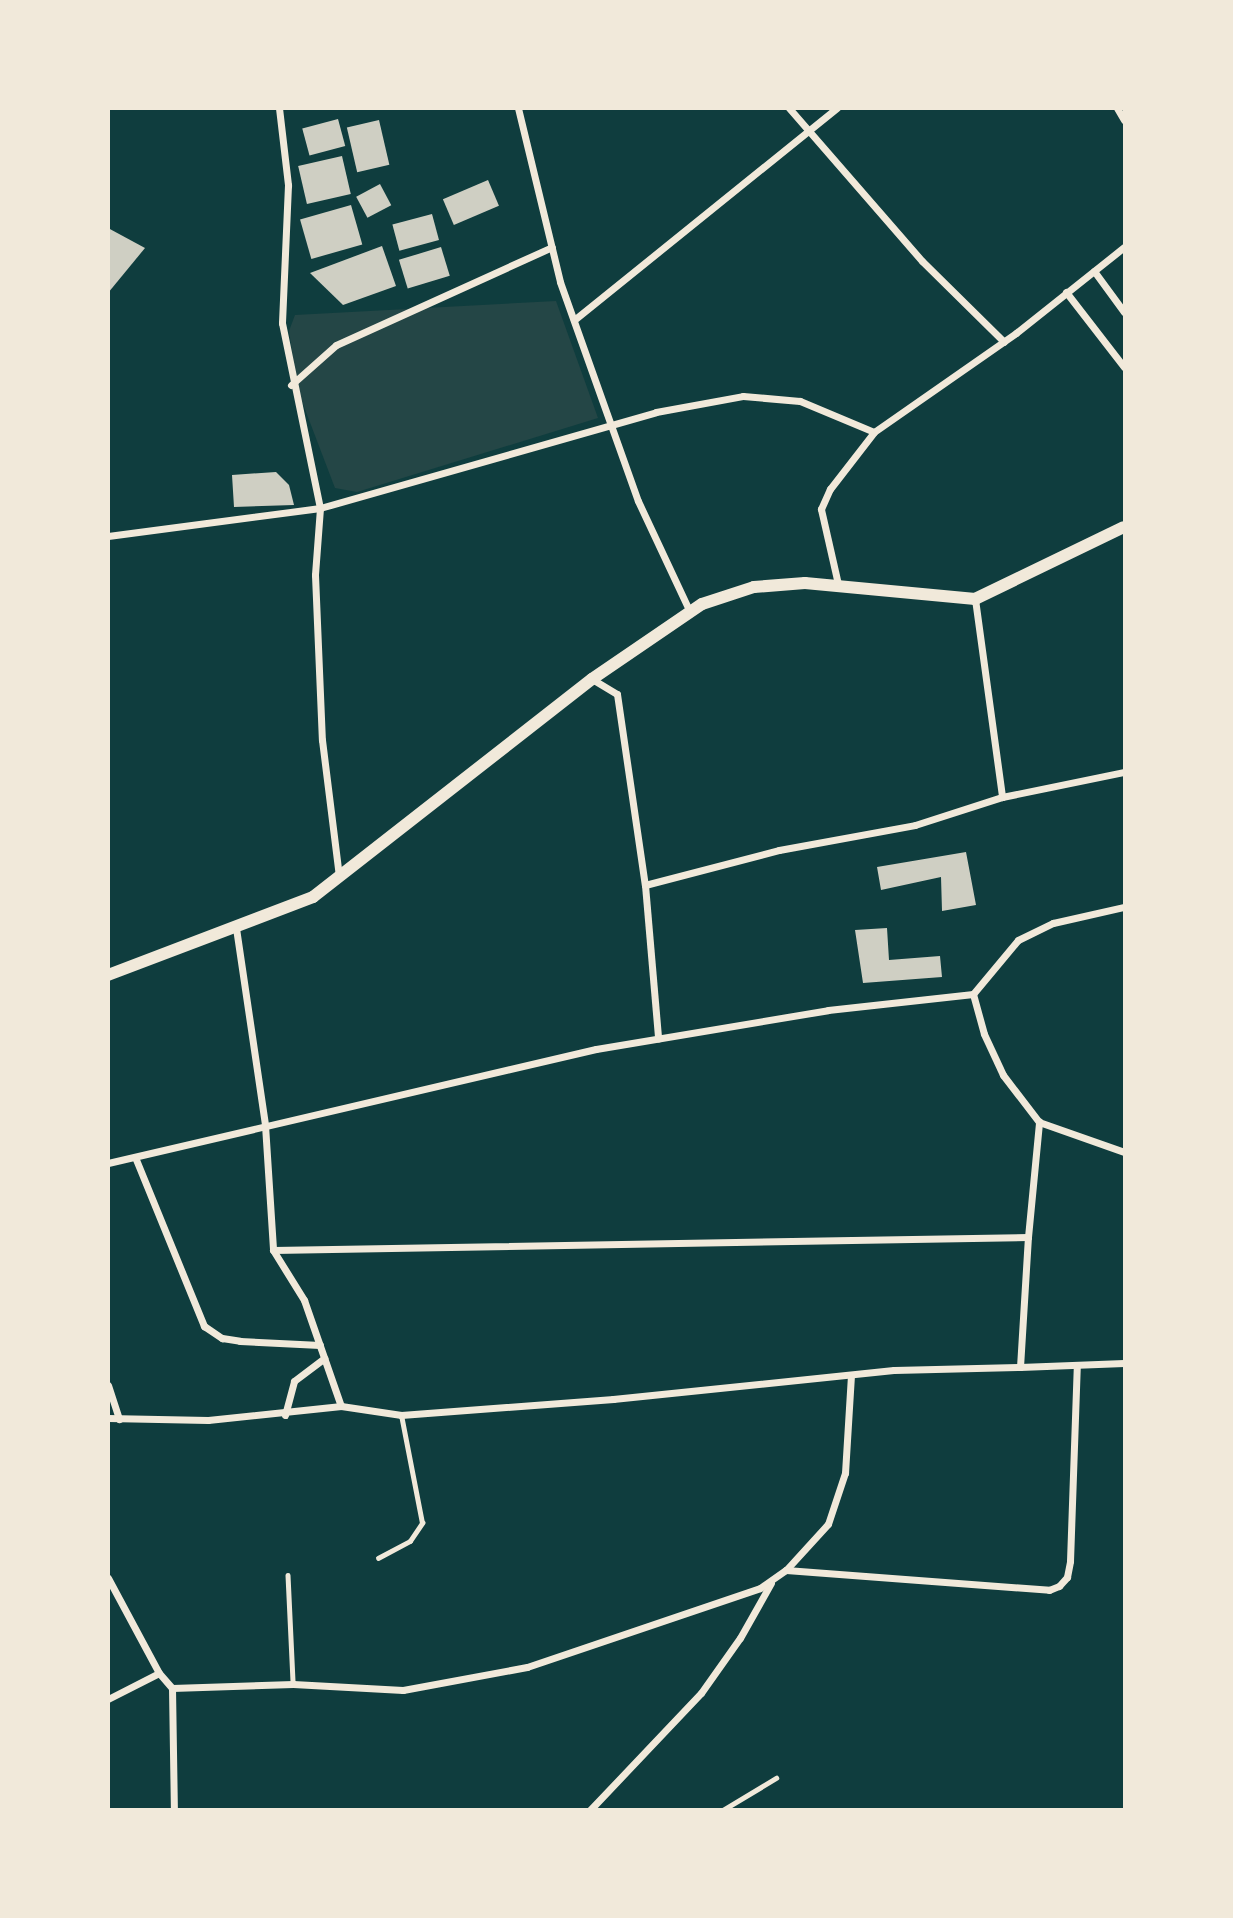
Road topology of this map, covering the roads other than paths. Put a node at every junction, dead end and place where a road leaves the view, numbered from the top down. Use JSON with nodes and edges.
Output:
{"nodes":[{"id":1,"x":279,"y":108,"type":"edge"},
{"id":2,"x":517,"y":108,"type":"edge"},
{"id":3,"x":789,"y":108,"type":"edge"},
{"id":4,"x":837,"y":108,"type":"edge"},
{"id":5,"x":1116,"y":108,"type":"edge"},
{"id":6,"x":1125,"y":121,"type":"edge"},
{"id":7,"x":807,"y":133,"type":"junction"},
{"id":8,"x":552,"y":247,"type":"junction"},
{"id":9,"x":1125,"y":247,"type":"edge"},
{"id":10,"x":1094,"y":271,"type":"junction"},
{"id":11,"x":1066,"y":292,"type":"junction"},
{"id":12,"x":1125,"y":312,"type":"edge"},
{"id":13,"x":574,"y":320,"type":"junction"},
{"id":14,"x":1004,"y":342,"type":"junction"},
{"id":15,"x":1125,"y":367,"type":"edge"},
{"id":16,"x":291,"y":384,"type":"junction"},
{"id":17,"x":611,"y":424,"type":"junction"},
{"id":18,"x":874,"y":432,"type":"junction"},
{"id":19,"x":320,"y":508,"type":"junction"},
{"id":20,"x":1125,"y":527,"type":"edge"},
{"id":21,"x":108,"y":536,"type":"edge"},
{"id":22,"x":838,"y":584,"type":"junction"},
{"id":23,"x":975,"y":599,"type":"junction"},
{"id":24,"x":690,"y":612,"type":"junction"},
{"id":25,"x":592,"y":679,"type":"junction"},
{"id":26,"x":1125,"y":772,"type":"edge"},
{"id":27,"x":1002,"y":797,"type":"junction"},
{"id":28,"x":339,"y":877,"type":"junction"},
{"id":29,"x":645,"y":885,"type":"junction"},
{"id":30,"x":1125,"y":907,"type":"edge"},
{"id":31,"x":236,"y":928,"type":"junction"},
{"id":32,"x":108,"y":975,"type":"edge"},
{"id":33,"x":973,"y":994,"type":"junction"},
{"id":34,"x":658,"y":1038,"type":"junction"},
{"id":35,"x":1039,"y":1122,"type":"junction"},
{"id":36,"x":265,"y":1125,"type":"junction"},
{"id":37,"x":1125,"y":1152,"type":"edge"},
{"id":38,"x":135,"y":1157,"type":"junction"},
{"id":39,"x":108,"y":1163,"type":"edge"},
{"id":40,"x":1028,"y":1237,"type":"junction"},
{"id":41,"x":272,"y":1250,"type":"junction"},
{"id":42,"x":320,"y":1345,"type":"junction"},
{"id":43,"x":324,"y":1358,"type":"junction"},
{"id":44,"x":1125,"y":1363,"type":"edge"},
{"id":45,"x":1077,"y":1365,"type":"junction"},
{"id":46,"x":1020,"y":1367,"type":"junction"},
{"id":47,"x":851,"y":1375,"type":"junction"},
{"id":48,"x":108,"y":1385,"type":"edge"},
{"id":49,"x":341,"y":1406,"type":"junction"},
{"id":50,"x":285,"y":1415,"type":"junction"},
{"id":51,"x":401,"y":1415,"type":"junction"},
{"id":52,"x":108,"y":1418,"type":"edge"},
{"id":53,"x":119,"y":1419,"type":"junction"},
{"id":54,"x":378,"y":1558,"type":"dead end"},
{"id":55,"x":786,"y":1570,"type":"junction"},
{"id":56,"x":288,"y":1575,"type":"dead end"},
{"id":57,"x":108,"y":1578,"type":"edge"},
{"id":58,"x":773,"y":1580,"type":"junction"},
{"id":59,"x":159,"y":1673,"type":"junction"},
{"id":60,"x":293,"y":1684,"type":"junction"},
{"id":61,"x":172,"y":1688,"type":"junction"},
{"id":62,"x":108,"y":1699,"type":"edge"},
{"id":63,"x":776,"y":1778,"type":"dead end"},
{"id":64,"x":174,"y":1810,"type":"edge"},
{"id":65,"x":590,"y":1810,"type":"edge"},
{"id":66,"x":723,"y":1810,"type":"edge"}],
"edges":[{"from":1,"to":16,"type":"street"},
{"from":2,"to":8,"type":"street"},
{"from":3,"to":7,"type":"street"},
{"from":4,"to":7,"type":"street"},
{"from":5,"to":6,"type":"street"},
{"from":7,"to":13,"type":"street"},
{"from":7,"to":14,"type":"street"},
{"from":8,"to":13,"type":"street"},
{"from":8,"to":16,"type":"street"},
{"from":9,"to":10,"type":"street"},
{"from":10,"to":11,"type":"street"},
{"from":10,"to":12,"type":"street"},
{"from":11,"to":14,"type":"street"},
{"from":11,"to":15,"type":"street"},
{"from":13,"to":17,"type":"street"},
{"from":14,"to":18,"type":"street"},
{"from":16,"to":19,"type":"street"},
{"from":17,"to":18,"type":"street"},
{"from":17,"to":19,"type":"street"},
{"from":17,"to":24,"type":"street"},
{"from":18,"to":22,"type":"street"},
{"from":19,"to":21,"type":"street"},
{"from":19,"to":28,"type":"street"},
{"from":20,"to":23,"type":"main road"},
{"from":22,"to":23,"type":"main road"},
{"from":22,"to":24,"type":"main road"},
{"from":23,"to":27,"type":"street"},
{"from":24,"to":25,"type":"main road"},
{"from":25,"to":28,"type":"main road"},
{"from":25,"to":29,"type":"street"},
{"from":26,"to":27,"type":"street"},
{"from":27,"to":29,"type":"street"},
{"from":28,"to":31,"type":"main road"},
{"from":29,"to":34,"type":"street"},
{"from":30,"to":33,"type":"street"},
{"from":31,"to":32,"type":"main road"},
{"from":31,"to":36,"type":"street"},
{"from":33,"to":34,"type":"street"},
{"from":33,"to":35,"type":"street"},
{"from":34,"to":36,"type":"street"},
{"from":35,"to":37,"type":"street"},
{"from":35,"to":40,"type":"street"},
{"from":36,"to":38,"type":"street"},
{"from":36,"to":41,"type":"street"},
{"from":38,"to":39,"type":"street"},
{"from":38,"to":42,"type":"street"},
{"from":40,"to":41,"type":"street"},
{"from":40,"to":46,"type":"street"},
{"from":41,"to":42,"type":"street"},
{"from":42,"to":43,"type":"street"},
{"from":43,"to":49,"type":"street"},
{"from":43,"to":50,"type":"street"},
{"from":44,"to":45,"type":"street"},
{"from":45,"to":46,"type":"street"},
{"from":45,"to":55,"type":"street"},
{"from":46,"to":47,"type":"street"},
{"from":47,"to":51,"type":"street"},
{"from":47,"to":55,"type":"street"},
{"from":48,"to":53,"type":"street"},
{"from":49,"to":50,"type":"street"},
{"from":49,"to":51,"type":"street"},
{"from":50,"to":53,"type":"street"},
{"from":51,"to":54,"type":"lane"},
{"from":52,"to":53,"type":"street"},
{"from":55,"to":58,"type":"street"},
{"from":56,"to":60,"type":"lane"},
{"from":57,"to":59,"type":"street"},
{"from":58,"to":60,"type":"street"},
{"from":58,"to":65,"type":"street"},
{"from":59,"to":61,"type":"street"},
{"from":59,"to":62,"type":"street"},
{"from":60,"to":61,"type":"street"},
{"from":61,"to":64,"type":"street"},
{"from":63,"to":66,"type":"lane"}]}
